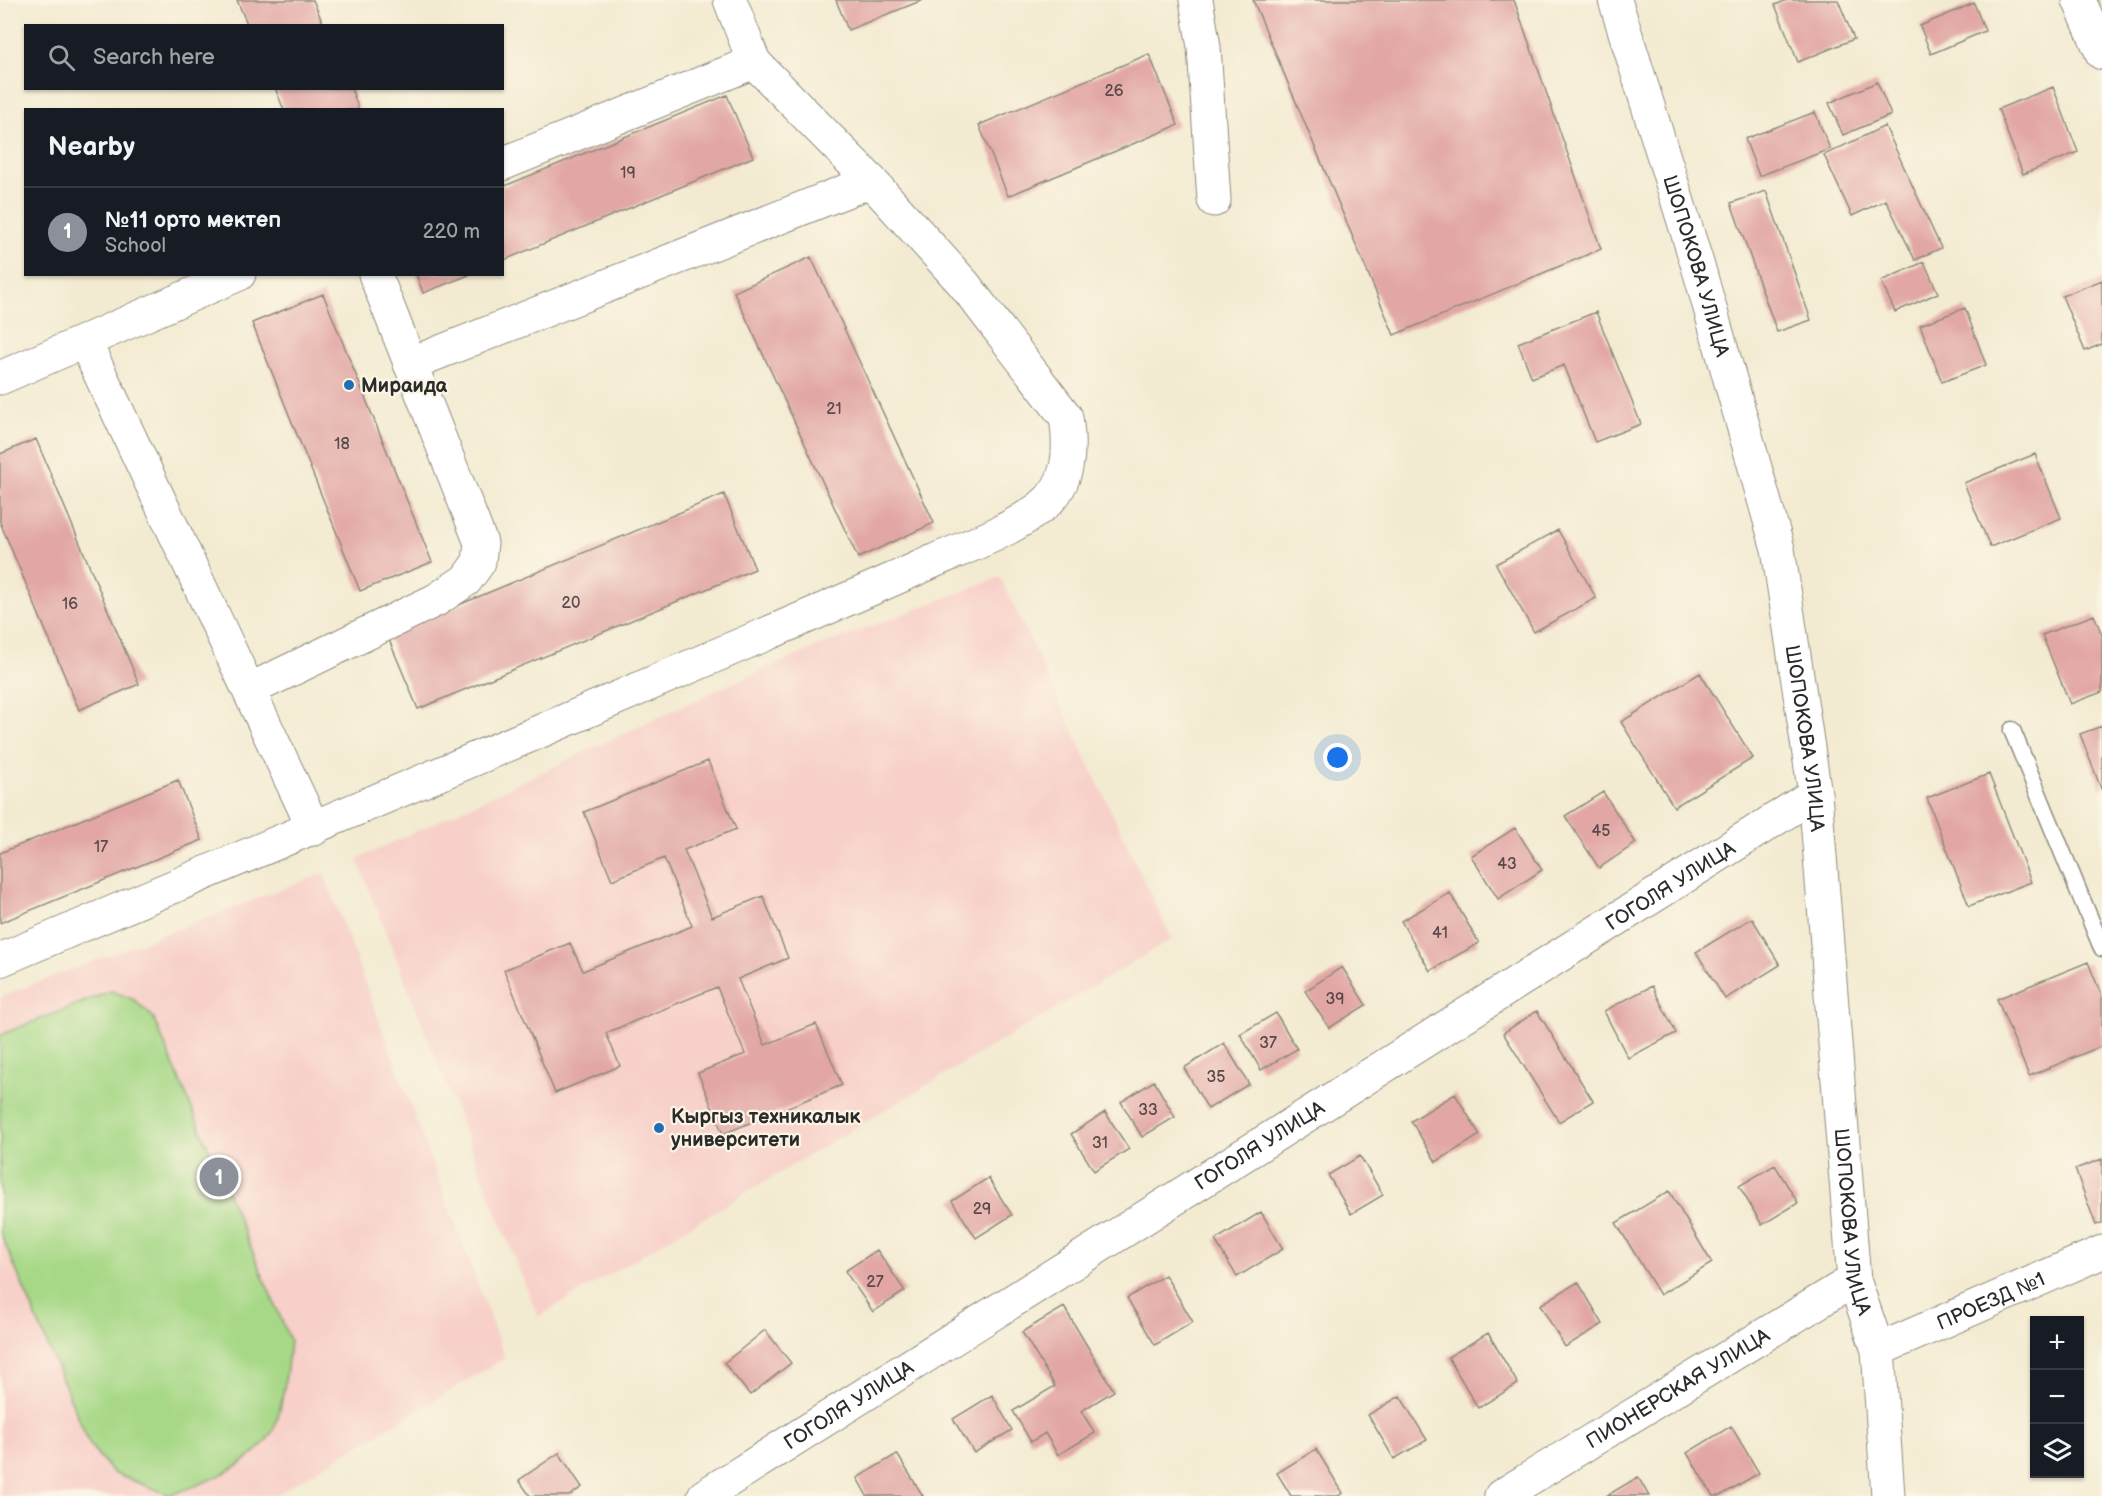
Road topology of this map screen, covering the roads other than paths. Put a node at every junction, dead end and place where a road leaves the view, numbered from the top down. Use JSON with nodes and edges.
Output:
{"nodes":[{"id":1,"x":730,"y":0,"type":"edge"},
{"id":2,"x":1196,"y":0,"type":"edge"},
{"id":3,"x":1615,"y":0,"type":"edge"},
{"id":4,"x":2079,"y":0,"type":"edge"},
{"id":5,"x":2102,"y":53,"type":"edge"},
{"id":6,"x":754,"y":62,"type":"junction"},
{"id":7,"x":504,"y":163,"type":"edge"},
{"id":8,"x":871,"y":181,"type":"junction"},
{"id":9,"x":1214,"y":200,"type":"dead end"},
{"id":10,"x":234,"y":276,"type":"edge"},
{"id":11,"x":376,"y":276,"type":"edge"},
{"id":12,"x":85,"y":342,"type":"junction"},
{"id":13,"x":410,"y":364,"type":"junction"},
{"id":14,"x":0,"y":378,"type":"edge"},
{"id":15,"x":249,"y":690,"type":"junction"},
{"id":16,"x":2012,"y":730,"type":"dead end"},
{"id":17,"x":1815,"y":794,"type":"junction"},
{"id":18,"x":314,"y":830,"type":"junction"},
{"id":19,"x":2102,"y":948,"type":"edge"},
{"id":20,"x":0,"y":960,"type":"edge"},
{"id":21,"x":2102,"y":1252,"type":"edge"},
{"id":22,"x":1854,"y":1280,"type":"junction"},
{"id":23,"x":1878,"y":1350,"type":"junction"},
{"id":24,"x":704,"y":1496,"type":"edge"},
{"id":25,"x":1501,"y":1496,"type":"edge"},
{"id":26,"x":1888,"y":1496,"type":"edge"}],
"edges":[{"from":1,"to":6,"type":"street"},
{"from":2,"to":9,"type":"street"},
{"from":3,"to":17,"type":"street","name":"ШОПОКОВА УЛИЦА"},
{"from":4,"to":5,"type":"street"},
{"from":6,"to":7,"type":"street"},
{"from":6,"to":8,"type":"street"},
{"from":8,"to":13,"type":"street"},
{"from":8,"to":18,"type":"street"},
{"from":10,"to":12,"type":"street"},
{"from":11,"to":13,"type":"street"},
{"from":12,"to":14,"type":"street"},
{"from":12,"to":15,"type":"street"},
{"from":13,"to":15,"type":"street"},
{"from":15,"to":18,"type":"street"},
{"from":16,"to":19,"type":"lane"},
{"from":17,"to":22,"type":"street","name":"ШОПОКОВА УЛИЦА"},
{"from":17,"to":24,"type":"street","name":"ГОГОЛЯ УЛИЦА"},
{"from":18,"to":20,"type":"street"},
{"from":21,"to":23,"type":"street","name":"ПРОЕЗД №1"},
{"from":22,"to":23,"type":"street","name":"ШОПОКОВА УЛИЦА"},
{"from":22,"to":25,"type":"street","name":"ПИОНЕРСКАЯ УЛИЦА"},
{"from":23,"to":26,"type":"street","name":"ШОПОКОВА УЛИЦА"}]}
